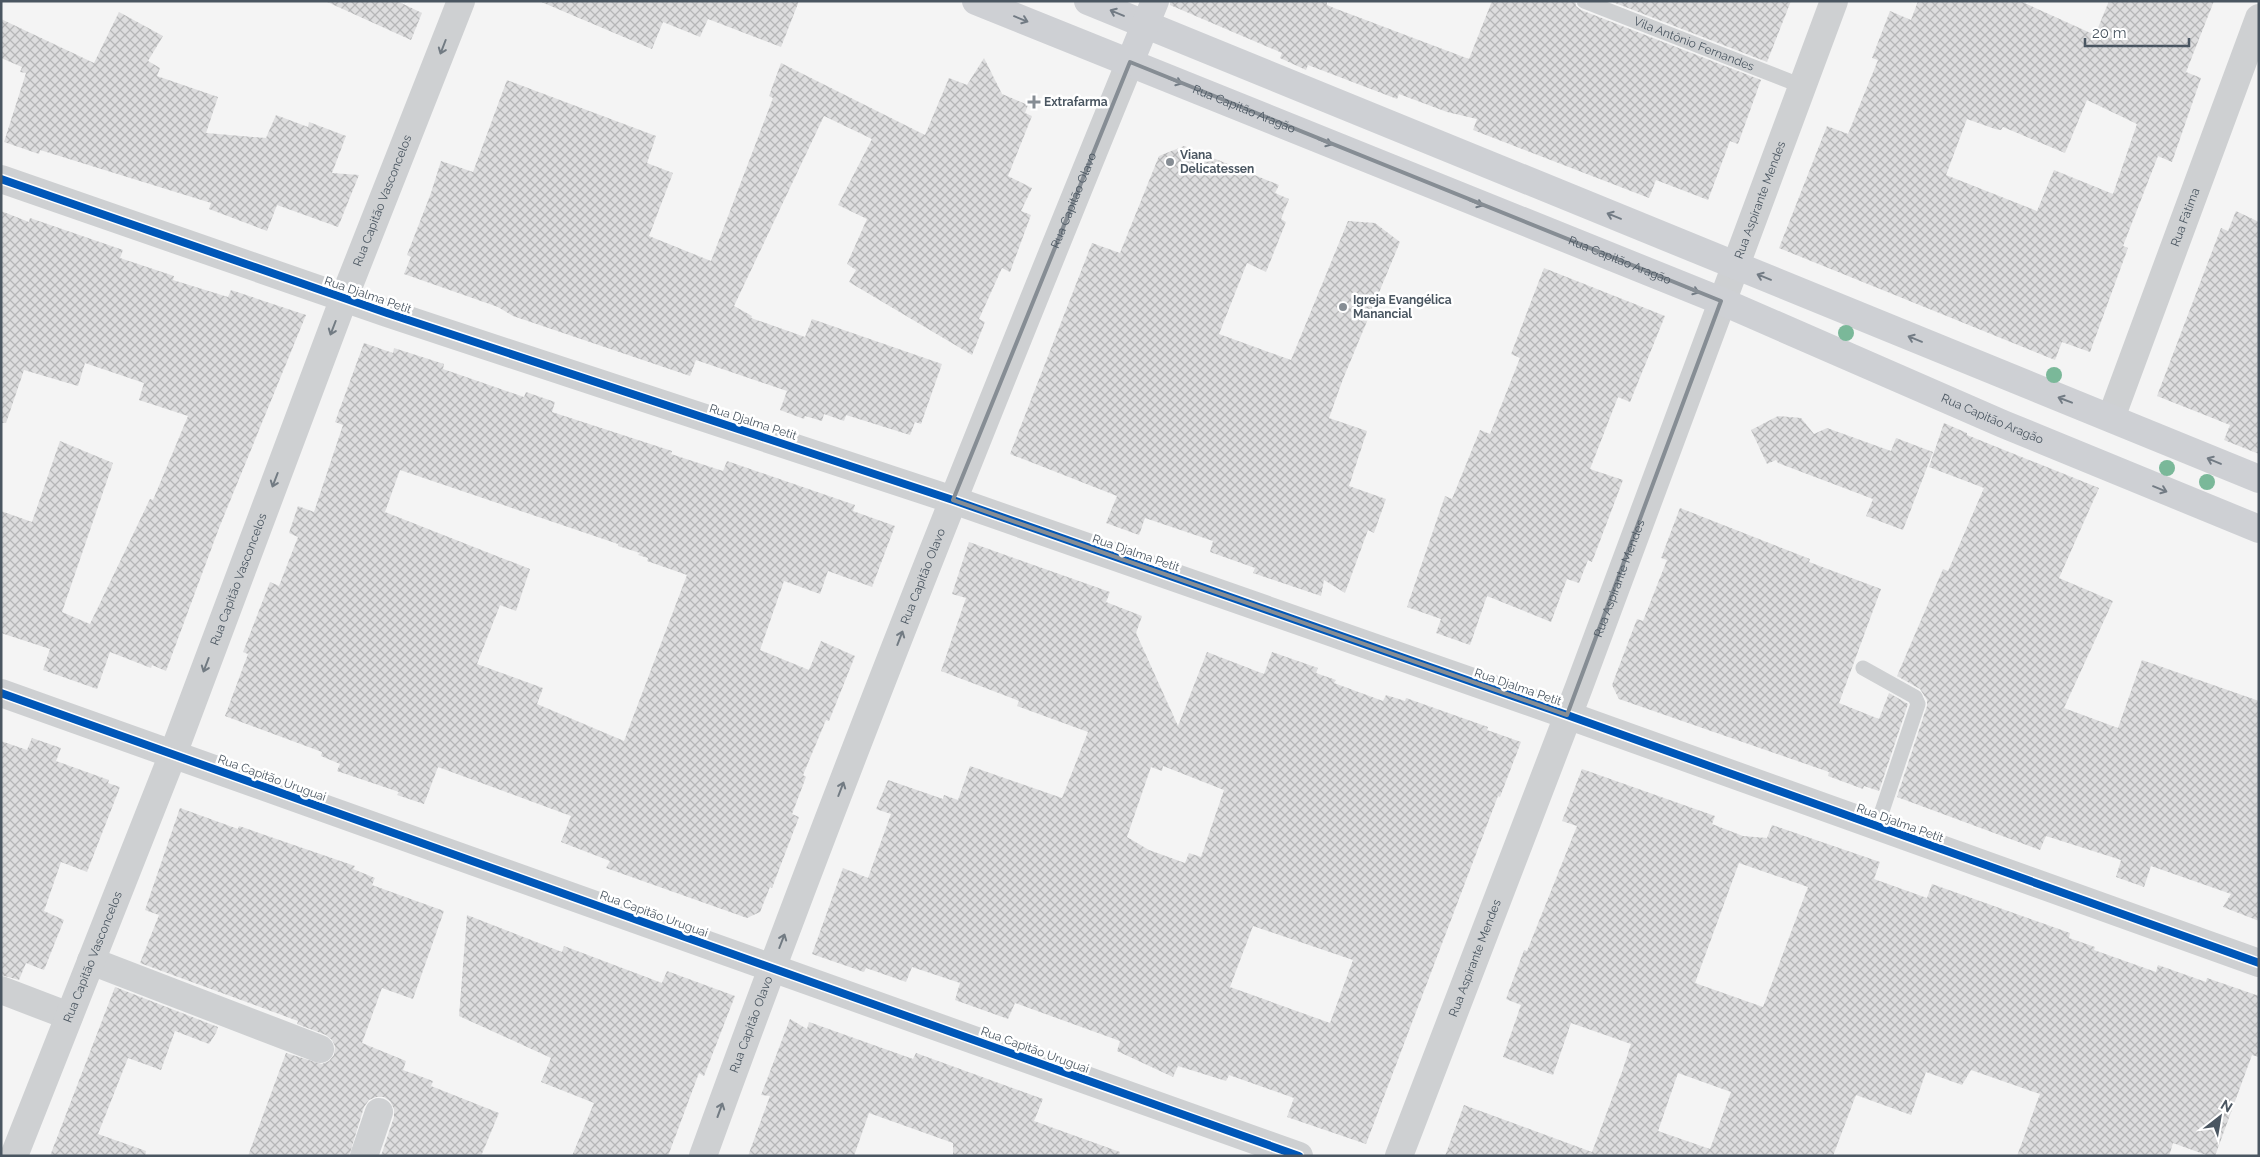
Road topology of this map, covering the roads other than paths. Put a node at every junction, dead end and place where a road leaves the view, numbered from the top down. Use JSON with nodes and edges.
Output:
{"nodes":[{"id":1,"x":461,"y":1,"type":"edge"},
{"id":2,"x":976,"y":1,"type":"edge"},
{"id":3,"x":1088,"y":1,"type":"edge"},
{"id":4,"x":1584,"y":1,"type":"edge"},
{"id":5,"x":1834,"y":1,"type":"edge"},
{"id":6,"x":1150,"y":13,"type":"edge"},
{"id":7,"x":2259,"y":18,"type":"edge"},
{"id":8,"x":1130,"y":62,"type":"junction"},
{"id":9,"x":1802,"y":86,"type":"junction"},
{"id":10,"x":1,"y":179,"type":"edge"},
{"id":11,"x":1735,"y":265,"type":"junction"},
{"id":12,"x":344,"y":298,"type":"junction"},
{"id":13,"x":1721,"y":301,"type":"junction"},
{"id":14,"x":2110,"y":418,"type":"junction"},
{"id":15,"x":2259,"y":479,"type":"edge"},
{"id":16,"x":953,"y":500,"type":"junction"},
{"id":17,"x":2259,"y":529,"type":"edge"},
{"id":18,"x":1863,"y":668,"type":"dead end"},
{"id":19,"x":1,"y":693,"type":"edge"},
{"id":20,"x":1566,"y":715,"type":"junction"},
{"id":21,"x":173,"y":754,"type":"junction"},
{"id":22,"x":1877,"y":826,"type":"junction"},
{"id":23,"x":91,"y":961,"type":"junction"},
{"id":24,"x":2259,"y":963,"type":"edge"},
{"id":25,"x":772,"y":968,"type":"junction"},
{"id":26,"x":1,"y":990,"type":"edge"},
{"id":27,"x":69,"y":1016,"type":"junction"},
{"id":28,"x":320,"y":1049,"type":"dead end"},
{"id":29,"x":379,"y":1112,"type":"dead end"},
{"id":30,"x":14,"y":1156,"type":"edge"},
{"id":31,"x":364,"y":1156,"type":"edge"},
{"id":32,"x":703,"y":1156,"type":"edge"},
{"id":33,"x":1299,"y":1156,"type":"edge"},
{"id":34,"x":1399,"y":1156,"type":"edge"}],
"edges":[{"from":1,"to":12,"type":"street","name":"Rua Capitão Vasconcelos","one_way":true},
{"from":2,"to":8,"type":"main road","name":"Rua Capitão Aragão","one_way":true},
{"from":6,"to":3,"type":"main road","one_way":true},
{"from":4,"to":9,"type":"lane","name":"Vila Antônio Fernandes"},
{"from":5,"to":9,"type":"street","name":"Rua Aspirante Mendes"},
{"from":6,"to":8,"type":"main road","name":"Rua Capitão Olavo"},
{"from":11,"to":6,"type":"main road","one_way":true},
{"from":7,"to":14,"type":"street","name":"Rua Fátima"},
{"from":8,"to":13,"type":"main road","name":"Rua Capitão Aragão","one_way":true},
{"from":8,"to":16,"type":"street","name":"Rua Capitão Olavo"},
{"from":9,"to":11,"type":"street","name":"Rua Aspirante Mendes"},
{"from":10,"to":12,"type":"street","name":"Rua Djalma Petit"},
{"from":11,"to":13,"type":"street","name":"Rua Aspirante Mendes"},
{"from":14,"to":11,"type":"main road","one_way":true},
{"from":12,"to":16,"type":"street","name":"Rua Djalma Petit"},
{"from":12,"to":21,"type":"street","name":"Rua Capitão Vasconcelos","one_way":true},
{"from":13,"to":17,"type":"main road","name":"Rua Capitão Aragão","one_way":true},
{"from":13,"to":20,"type":"street","name":"Rua Aspirante Mendes"},
{"from":15,"to":14,"type":"main road","one_way":true},
{"from":16,"to":20,"type":"street","name":"Rua Djalma Petit"},
{"from":25,"to":16,"type":"street","name":"Rua Capitão Olavo","one_way":true},
{"from":18,"to":22,"type":"lane"},
{"from":19,"to":21,"type":"street","name":"Rua Capitão Uruguai"},
{"from":20,"to":22,"type":"street","name":"Rua Djalma Petit"},
{"from":20,"to":34,"type":"street","name":"Rua Aspirante Mendes"},
{"from":21,"to":23,"type":"street","name":"Rua Capitão Vasconcelos"},
{"from":21,"to":25,"type":"street","name":"Rua Capitão Uruguai"},
{"from":22,"to":24,"type":"street","name":"Rua Djalma Petit"},
{"from":23,"to":27,"type":"street","name":"Rua Capitão Vasconcelos"},
{"from":23,"to":28,"type":"street"},
{"from":32,"to":25,"type":"street","name":"Rua Capitão Olavo","one_way":true},
{"from":25,"to":33,"type":"street","name":"Rua Capitão Uruguai"},
{"from":26,"to":27,"type":"street"},
{"from":27,"to":30,"type":"street","name":"Rua Capitão Vasconcelos"},
{"from":29,"to":31,"type":"street"}]}
